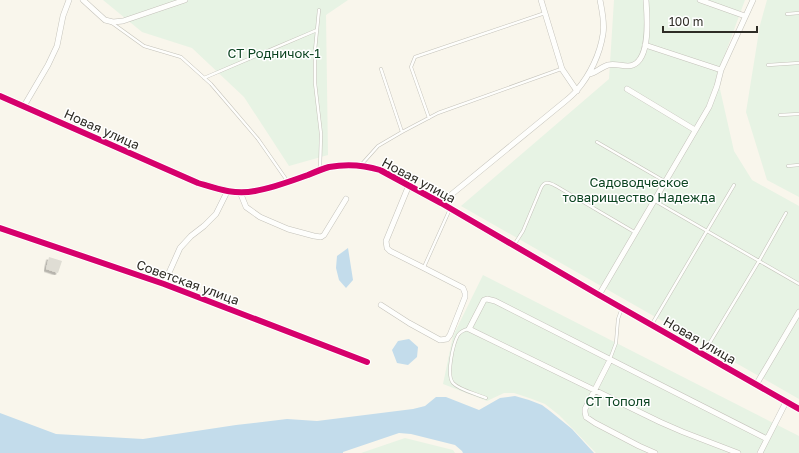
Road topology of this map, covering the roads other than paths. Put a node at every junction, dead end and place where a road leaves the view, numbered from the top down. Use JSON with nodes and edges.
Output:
{"nodes":[{"id":1,"x":69,"y":0,"type":"edge"},
{"id":2,"x":82,"y":0,"type":"edge"},
{"id":3,"x":185,"y":0,"type":"edge"},
{"id":4,"x":541,"y":0,"type":"edge"},
{"id":5,"x":600,"y":0,"type":"edge"},
{"id":6,"x":646,"y":0,"type":"edge"},
{"id":7,"x":700,"y":0,"type":"edge"},
{"id":8,"x":753,"y":0,"type":"edge"},
{"id":9,"x":320,"y":10,"type":"dead end"},
{"id":10,"x":546,"y":13,"type":"junction"},
{"id":11,"x":799,"y":13,"type":"edge"},
{"id":12,"x":787,"y":14,"type":"dead end"},
{"id":13,"x":745,"y":16,"type":"junction"},
{"id":14,"x":110,"y":22,"type":"junction"},
{"id":15,"x":317,"y":30,"type":"junction"},
{"id":16,"x":645,"y":45,"type":"junction"},
{"id":17,"x":799,"y":63,"type":"edge"},
{"id":18,"x":768,"y":65,"type":"dead end"},
{"id":19,"x":380,"y":69,"type":"dead end"},
{"id":20,"x":562,"y":69,"type":"junction"},
{"id":21,"x":721,"y":70,"type":"junction"},
{"id":22,"x":589,"y":74,"type":"junction"},
{"id":23,"x":204,"y":78,"type":"junction"},
{"id":24,"x":626,"y":89,"type":"dead end"},
{"id":25,"x":577,"y":90,"type":"junction"},
{"id":26,"x":0,"y":96,"type":"edge"},
{"id":27,"x":24,"y":106,"type":"junction"},
{"id":28,"x":799,"y":114,"type":"edge"},
{"id":29,"x":780,"y":115,"type":"dead end"},
{"id":30,"x":429,"y":118,"type":"junction"},
{"id":31,"x":695,"y":130,"type":"junction"},
{"id":32,"x":402,"y":132,"type":"junction"},
{"id":33,"x":597,"y":142,"type":"dead end"},
{"id":34,"x":799,"y":165,"type":"edge"},
{"id":35,"x":360,"y":166,"type":"junction"},
{"id":36,"x":788,"y":166,"type":"dead end"},
{"id":37,"x":320,"y":170,"type":"junction"},
{"id":38,"x":288,"y":182,"type":"junction"},
{"id":39,"x":666,"y":182,"type":"junction"},
{"id":40,"x":409,"y":185,"type":"junction"},
{"id":41,"x":734,"y":185,"type":"dead end"},
{"id":42,"x":227,"y":192,"type":"junction"},
{"id":43,"x":240,"y":192,"type":"junction"},
{"id":44,"x":346,"y":199,"type":"dead end"},
{"id":45,"x":655,"y":200,"type":"junction"},
{"id":46,"x":441,"y":203,"type":"junction"},
{"id":47,"x":450,"y":208,"type":"junction"},
{"id":48,"x":786,"y":214,"type":"dead end"},
{"id":49,"x":0,"y":228,"type":"edge"},
{"id":50,"x":707,"y":231,"type":"junction"},
{"id":51,"x":636,"y":233,"type":"junction"},
{"id":52,"x":514,"y":246,"type":"junction"},
{"id":53,"x":759,"y":261,"type":"junction"},
{"id":54,"x":424,"y":268,"type":"junction"},
{"id":55,"x":164,"y":284,"type":"junction"},
{"id":56,"x":799,"y":284,"type":"edge"},
{"id":57,"x":599,"y":295,"type":"junction"},
{"id":58,"x":381,"y":305,"type":"dead end"},
{"id":59,"x":622,"y":308,"type":"junction"},
{"id":60,"x":799,"y":312,"type":"edge"},
{"id":61,"x":652,"y":325,"type":"junction"},
{"id":62,"x":469,"y":329,"type":"junction"},
{"id":63,"x":702,"y":354,"type":"junction"},
{"id":64,"x":610,"y":360,"type":"junction"},
{"id":65,"x":366,"y":362,"type":"dead end"},
{"id":66,"x":756,"y":385,"type":"junction"},
{"id":67,"x":594,"y":390,"type":"junction"},
{"id":68,"x":486,"y":398,"type":"dead end"},
{"id":69,"x":786,"y":402,"type":"junction"},
{"id":70,"x":799,"y":409,"type":"edge"},
{"id":71,"x":767,"y":439,"type":"junction"},
{"id":72,"x":655,"y":453,"type":"edge"},
{"id":73,"x":738,"y":453,"type":"edge"},
{"id":74,"x":760,"y":453,"type":"edge"}],
"edges":[{"from":1,"to":27,"type":"street"},
{"from":2,"to":14,"type":"street"},
{"from":3,"to":14,"type":"street"},
{"from":4,"to":10,"type":"street"},
{"from":5,"to":22,"type":"street"},
{"from":6,"to":16,"type":"street"},
{"from":7,"to":13,"type":"street"},
{"from":8,"to":13,"type":"street"},
{"from":9,"to":15,"type":"lane"},
{"from":10,"to":20,"type":"street"},
{"from":10,"to":30,"type":"lane"},
{"from":11,"to":12,"type":"lane"},
{"from":13,"to":21,"type":"street"},
{"from":14,"to":23,"type":"lane"},
{"from":15,"to":23,"type":"lane"},
{"from":15,"to":37,"type":"lane"},
{"from":16,"to":21,"type":"street"},
{"from":16,"to":22,"type":"street"},
{"from":17,"to":18,"type":"lane"},
{"from":19,"to":32,"type":"lane"},
{"from":20,"to":25,"type":"street"},
{"from":20,"to":30,"type":"lane"},
{"from":21,"to":31,"type":"street"},
{"from":22,"to":25,"type":"street"},
{"from":23,"to":38,"type":"lane"},
{"from":24,"to":31,"type":"street"},
{"from":25,"to":46,"type":"street"},
{"from":26,"to":27,"type":"street","name":"Новая улица"},
{"from":27,"to":42,"type":"street","name":"Новая улица"},
{"from":28,"to":29,"type":"lane"},
{"from":30,"to":32,"type":"lane"},
{"from":31,"to":39,"type":"street"},
{"from":32,"to":35,"type":"lane"},
{"from":33,"to":39,"type":"lane"},
{"from":34,"to":36,"type":"lane"},
{"from":35,"to":37,"type":"street","name":"Новая улица"},
{"from":35,"to":40,"type":"street","name":"Новая улица"},
{"from":37,"to":38,"type":"street","name":"Новая улица"},
{"from":38,"to":43,"type":"street","name":"Новая улица"},
{"from":39,"to":45,"type":"street"},
{"from":40,"to":46,"type":"street","name":"Новая улица"},
{"from":40,"to":54,"type":"street"},
{"from":41,"to":50,"type":"lane"},
{"from":42,"to":43,"type":"street","name":"Новая улица"},
{"from":42,"to":55,"type":"street"},
{"from":43,"to":44,"type":"street"},
{"from":45,"to":50,"type":"lane"},
{"from":45,"to":51,"type":"street"},
{"from":46,"to":47,"type":"street","name":"Новая улица"},
{"from":47,"to":52,"type":"street","name":"Новая улица"},
{"from":47,"to":54,"type":"lane"},
{"from":48,"to":53,"type":"lane"},
{"from":49,"to":55,"type":"street","name":"Советская улица"},
{"from":50,"to":53,"type":"lane"},
{"from":50,"to":61,"type":"lane"},
{"from":51,"to":52,"type":"lane"},
{"from":51,"to":57,"type":"street"},
{"from":52,"to":57,"type":"street","name":"Новая улица"},
{"from":53,"to":56,"type":"lane"},
{"from":53,"to":63,"type":"lane"},
{"from":54,"to":58,"type":"street"},
{"from":55,"to":65,"type":"street","name":"Советская улица"},
{"from":57,"to":59,"type":"street","name":"Новая улица"},
{"from":59,"to":61,"type":"street","name":"Новая улица"},
{"from":59,"to":64,"type":"lane"},
{"from":60,"to":66,"type":"street"},
{"from":61,"to":63,"type":"street","name":"Новая улица"},
{"from":62,"to":64,"type":"street"},
{"from":62,"to":67,"type":"street"},
{"from":62,"to":68,"type":"lane"},
{"from":63,"to":66,"type":"street","name":"Новая улица"},
{"from":64,"to":67,"type":"street"},
{"from":64,"to":71,"type":"street"},
{"from":66,"to":69,"type":"street","name":"Новая улица"},
{"from":67,"to":72,"type":"street"},
{"from":67,"to":73,"type":"street"},
{"from":69,"to":70,"type":"street","name":"Новая улица"},
{"from":69,"to":71,"type":"street"},
{"from":71,"to":74,"type":"street"}]}
